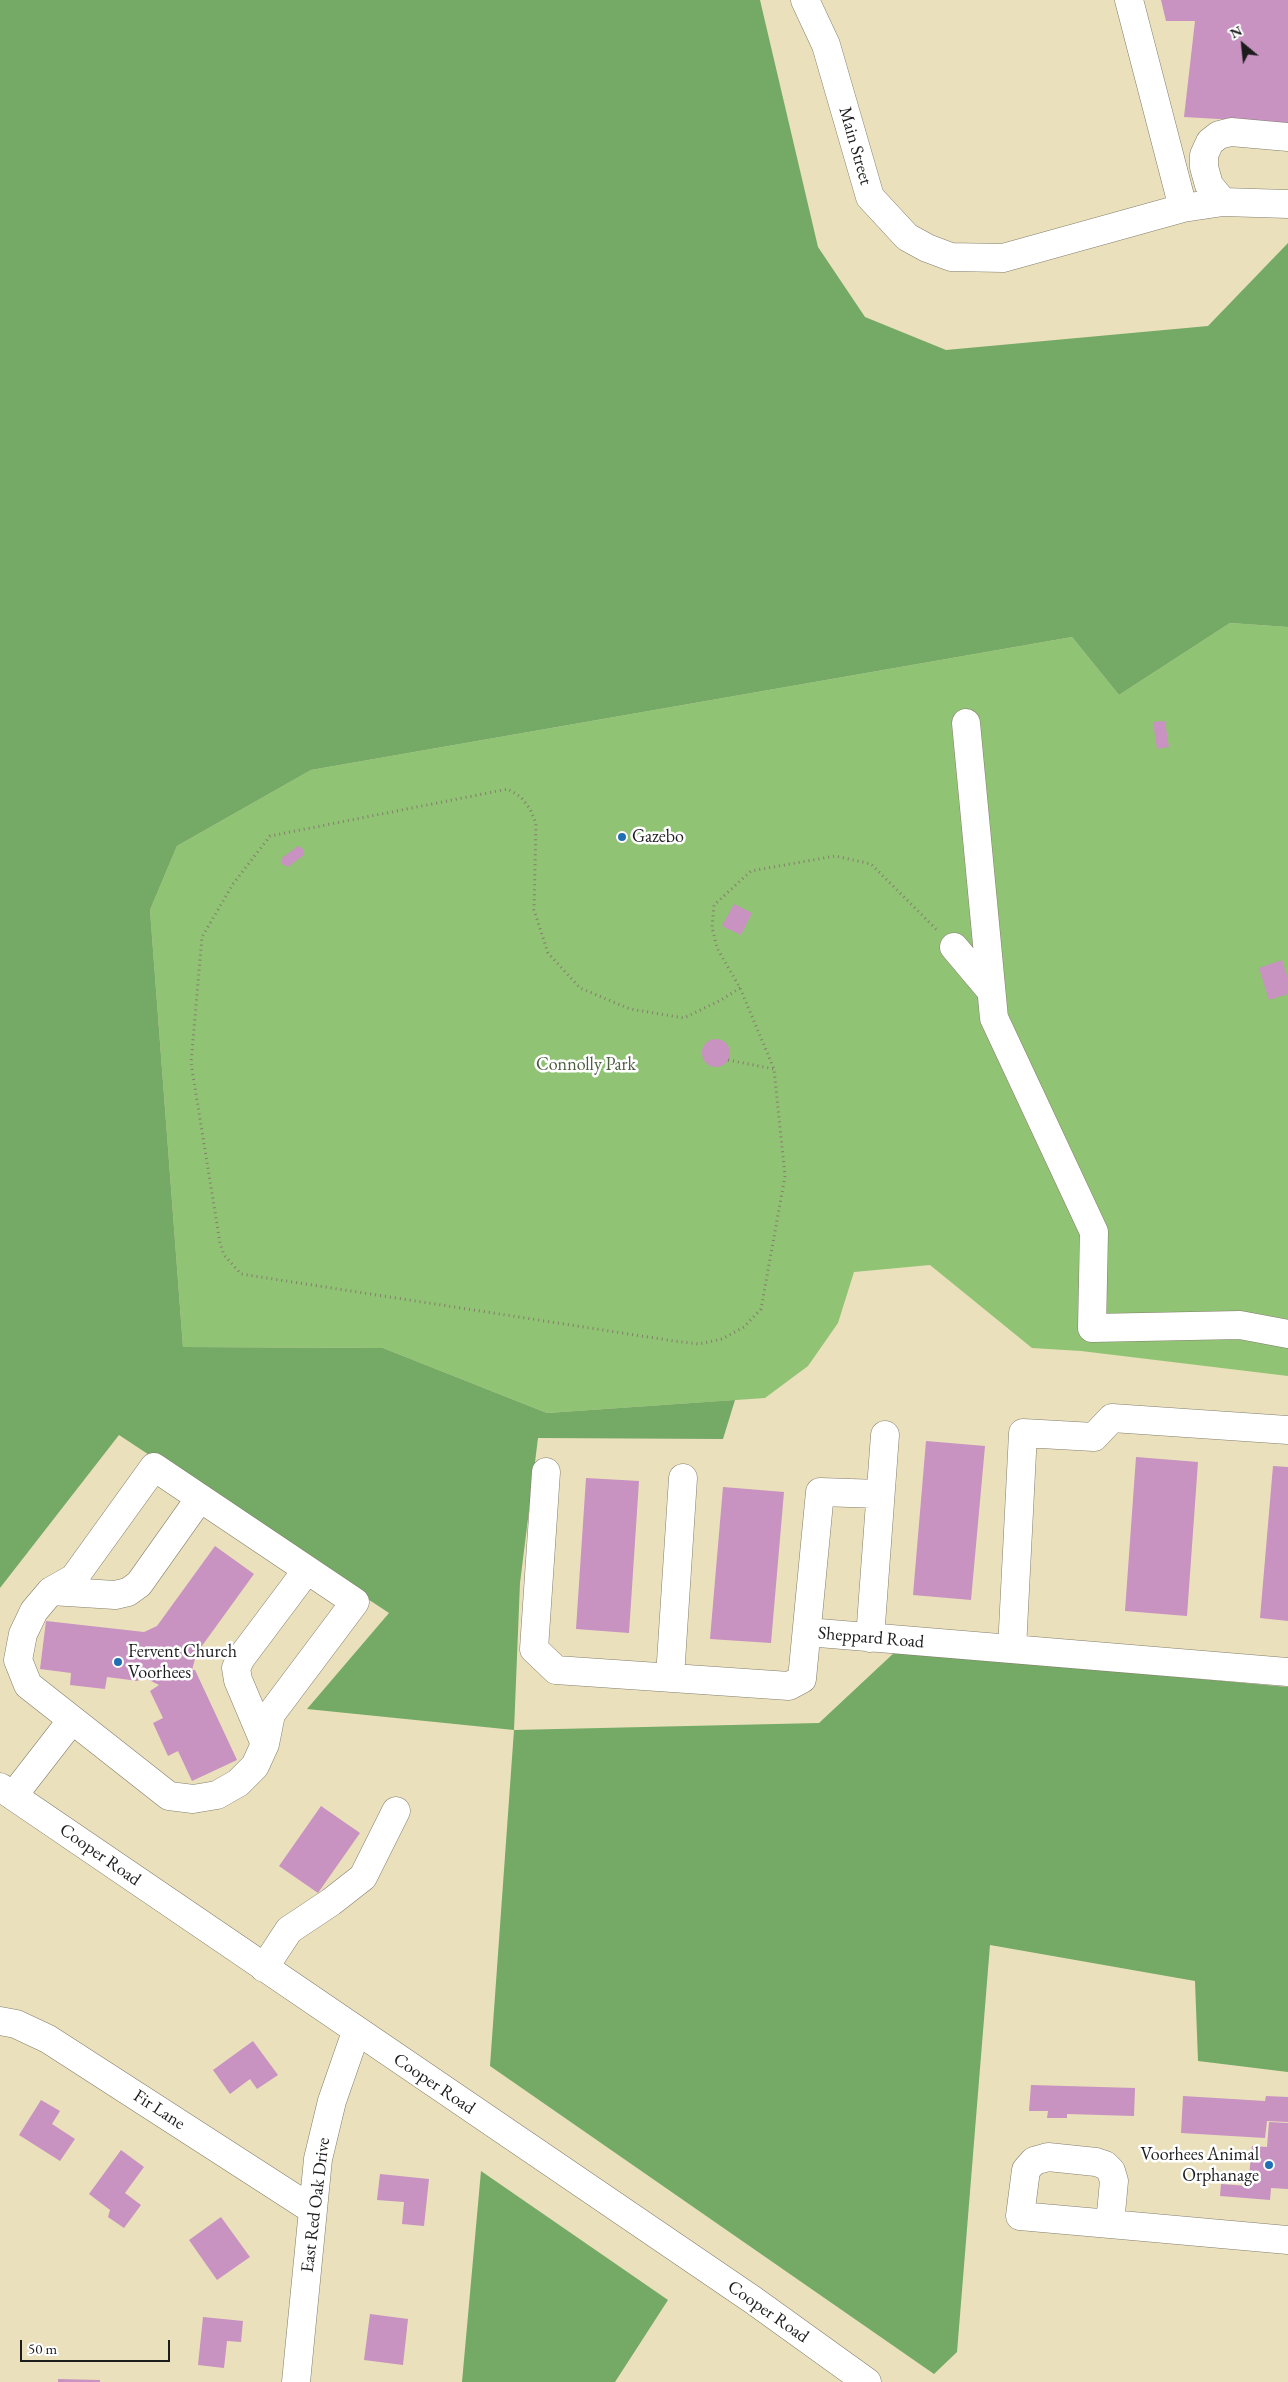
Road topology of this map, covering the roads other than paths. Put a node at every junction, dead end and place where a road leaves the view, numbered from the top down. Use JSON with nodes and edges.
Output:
{"nodes":[{"id":1,"x":805,"y":0,"type":"edge"},
{"id":2,"x":1129,"y":0,"type":"edge"},
{"id":3,"x":1288,"y":137,"type":"edge"},
{"id":4,"x":1223,"y":202,"type":"junction"},
{"id":5,"x":1288,"y":204,"type":"edge"},
{"id":6,"x":1183,"y":208,"type":"junction"},
{"id":7,"x":966,"y":723,"type":"dead end"},
{"id":8,"x":954,"y":946,"type":"road end"},
{"id":9,"x":991,"y":991,"type":"junction"},
{"id":10,"x":1288,"y":1334,"type":"edge"},
{"id":11,"x":1288,"y":1430,"type":"edge"},
{"id":12,"x":885,"y":1434,"type":"dead end"},
{"id":13,"x":546,"y":1472,"type":"dead end"},
{"id":14,"x":683,"y":1478,"type":"dead end"},
{"id":15,"x":880,"y":1494,"type":"junction"},
{"id":16,"x":200,"y":1498,"type":"junction"},
{"id":17,"x":307,"y":1570,"type":"junction"},
{"id":18,"x":51,"y":1591,"type":"junction"},
{"id":19,"x":807,"y":1632,"type":"junction"},
{"id":20,"x":870,"y":1638,"type":"junction"},
{"id":21,"x":1012,"y":1649,"type":"junction"},
{"id":22,"x":1288,"y":1672,"type":"edge"},
{"id":23,"x":670,"y":1677,"type":"junction"},
{"id":24,"x":72,"y":1720,"type":"junction"},
{"id":25,"x":265,"y":1744,"type":"junction"},
{"id":26,"x":7,"y":1791,"type":"edge"},
{"id":27,"x":396,"y":1810,"type":"dead end"},
{"id":28,"x":264,"y":1968,"type":"junction"},
{"id":29,"x":0,"y":2021,"type":"edge"},
{"id":30,"x":356,"y":2032,"type":"junction"},
{"id":31,"x":313,"y":2210,"type":"junction"},
{"id":32,"x":1110,"y":2224,"type":"dead end"},
{"id":33,"x":1288,"y":2240,"type":"edge"},
{"id":34,"x":296,"y":2382,"type":"edge"},
{"id":35,"x":867,"y":2382,"type":"edge"}],
"edges":[{"from":1,"to":6,"type":"street","name":"Main Street"},
{"from":2,"to":6,"type":"street"},
{"from":3,"to":4,"type":"street"},
{"from":4,"to":5,"type":"street","name":"Main Street"},
{"from":4,"to":6,"type":"street","name":"Main Street"},
{"from":7,"to":9,"type":"street"},
{"from":8,"to":9,"type":"street"},
{"from":9,"to":10,"type":"street"},
{"from":11,"to":21,"type":"street"},
{"from":12,"to":15,"type":"street"},
{"from":13,"to":23,"type":"street","name":"Sheppard Road"},
{"from":14,"to":23,"type":"street"},
{"from":15,"to":19,"type":"street"},
{"from":15,"to":20,"type":"street"},
{"from":16,"to":17,"type":"street"},
{"from":16,"to":18,"type":"street"},
{"from":16,"to":18,"type":"street"},
{"from":17,"to":25,"type":"street"},
{"from":17,"to":25,"type":"street"},
{"from":18,"to":24,"type":"street"},
{"from":19,"to":20,"type":"street","name":"Sheppard Road"},
{"from":19,"to":23,"type":"street","name":"Sheppard Road"},
{"from":20,"to":21,"type":"street","name":"Sheppard Road"},
{"from":21,"to":22,"type":"street","name":"Sheppard Road"},
{"from":24,"to":25,"type":"street"},
{"from":24,"to":26,"type":"street"},
{"from":26,"to":28,"type":"street","name":"Cooper Road"},
{"from":27,"to":28,"type":"street"},
{"from":28,"to":30,"type":"street","name":"Cooper Road"},
{"from":29,"to":31,"type":"street","name":"Fir Lane"},
{"from":30,"to":31,"type":"street","name":"East Red Oak Drive"},
{"from":30,"to":35,"type":"street","name":"Cooper Road"},
{"from":31,"to":34,"type":"street","name":"East Red Oak Drive"},
{"from":32,"to":33,"type":"street"}]}
